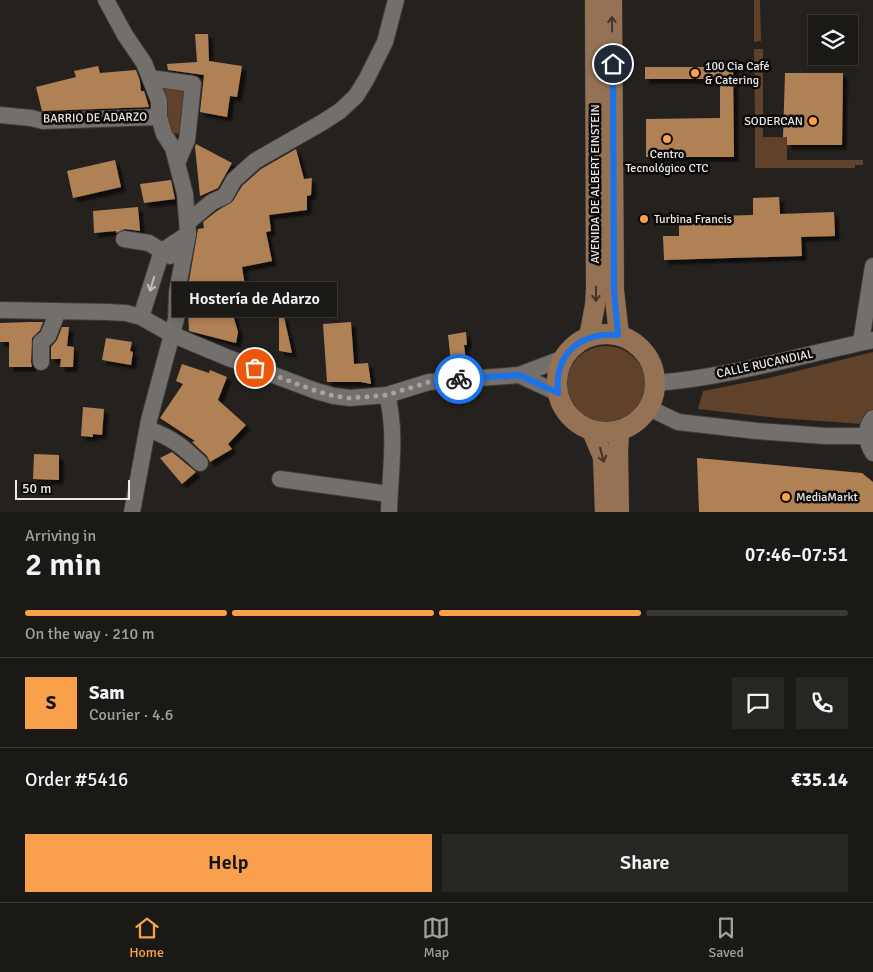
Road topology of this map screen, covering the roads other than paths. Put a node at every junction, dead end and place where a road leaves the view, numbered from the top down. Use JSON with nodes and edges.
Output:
{"nodes":[{"id":1,"x":106,"y":0,"type":"edge"},
{"id":2,"x":396,"y":0,"type":"edge"},
{"id":3,"x":595,"y":0,"type":"edge"},
{"id":4,"x":612,"y":0,"type":"edge"},
{"id":5,"x":150,"y":78,"type":"junction"},
{"id":6,"x":0,"y":115,"type":"edge"},
{"id":7,"x":160,"y":116,"type":"junction"},
{"id":8,"x":177,"y":163,"type":"junction"},
{"id":9,"x":188,"y":228,"type":"junction"},
{"id":10,"x":124,"y":239,"type":"dead end"},
{"id":11,"x":162,"y":251,"type":"junction"},
{"id":12,"x":183,"y":264,"type":"junction"},
{"id":13,"x":873,"y":266,"type":"edge"},
{"id":14,"x":0,"y":310,"type":"edge"},
{"id":15,"x":58,"y":311,"type":"junction"},
{"id":16,"x":141,"y":317,"type":"junction"},
{"id":17,"x":171,"y":334,"type":"junction"},
{"id":18,"x":618,"y":335,"type":"junction"},
{"id":19,"x":589,"y":337,"type":"junction"},
{"id":20,"x":867,"y":341,"type":"edge"},
{"id":21,"x":564,"y":358,"type":"junction"},
{"id":22,"x":41,"y":362,"type":"dead end"},
{"id":23,"x":519,"y":375,"type":"junction"},
{"id":24,"x":656,"y":383,"type":"junction"},
{"id":25,"x":558,"y":393,"type":"junction"},
{"id":26,"x":387,"y":395,"type":"junction"},
{"id":27,"x":648,"y":408,"type":"junction"},
{"id":28,"x":873,"y":418,"type":"edge"},
{"id":29,"x":148,"y":429,"type":"junction"},
{"id":30,"x":592,"y":431,"type":"junction"},
{"id":31,"x":619,"y":432,"type":"junction"},
{"id":32,"x":867,"y":436,"type":"junction"},
{"id":33,"x":873,"y":453,"type":"edge"},
{"id":34,"x":200,"y":463,"type":"dead end"},
{"id":35,"x":280,"y":480,"type":"dead end"},
{"id":36,"x":389,"y":494,"type":"junction"},
{"id":37,"x":132,"y":512,"type":"edge"},
{"id":38,"x":389,"y":512,"type":"edge"},
{"id":39,"x":605,"y":512,"type":"edge"},
{"id":40,"x":619,"y":512,"type":"edge"}],
"edges":[{"from":1,"to":5,"type":"street","name":"BARRIO DE ADARZO"},
{"from":2,"to":9,"type":"street"},
{"from":3,"to":19,"type":"main road","name":"AVENIDA DE ALBERT EINSTEIN","one_way":true},
{"from":18,"to":4,"type":"main road","name":"AVENIDA DE ALBERT EINSTEIN","one_way":true},
{"from":5,"to":7,"type":"street","name":"BARRIO DE ADARZO"},
{"from":5,"to":8,"type":"street"},
{"from":6,"to":7,"type":"street","name":"BARRIO DE ADARZO"},
{"from":7,"to":8,"type":"street","name":"BARRIO DE ADARZO"},
{"from":8,"to":9,"type":"street","name":"BARRIO DE ADARZO"},
{"from":9,"to":11,"type":"street"},
{"from":9,"to":12,"type":"street","name":"BARRIO DE ADARZO"},
{"from":10,"to":11,"type":"street"},
{"from":11,"to":12,"type":"street"},
{"from":11,"to":16,"type":"street","one_way":true},
{"from":12,"to":17,"type":"street","name":"BARRIO DE ADARZO"},
{"from":13,"to":20,"type":"street"},
{"from":14,"to":15,"type":"street"},
{"from":15,"to":16,"type":"street"},
{"from":15,"to":22,"type":"street"},
{"from":16,"to":17,"type":"street"},
{"from":17,"to":26,"type":"street"},
{"from":17,"to":29,"type":"street","name":"BARRIO DE ADARZO"},
{"from":18,"to":19,"type":"main road"},
{"from":18,"to":24,"type":"main road"},
{"from":19,"to":21,"type":"main road"},
{"from":20,"to":24,"type":"street","name":"CALLE RUCANDIAL"},
{"from":21,"to":23,"type":"street"},
{"from":21,"to":25,"type":"main road"},
{"from":23,"to":25,"type":"street"},
{"from":23,"to":26,"type":"street"},
{"from":24,"to":27,"type":"main road"},
{"from":25,"to":30,"type":"main road"},
{"from":26,"to":36,"type":"street"},
{"from":27,"to":31,"type":"main road"},
{"from":27,"to":32,"type":"street"},
{"from":28,"to":32,"type":"street"},
{"from":29,"to":34,"type":"street"},
{"from":29,"to":37,"type":"street","name":"BARRIO DE ADARZO"},
{"from":30,"to":31,"type":"main road"},
{"from":30,"to":39,"type":"main road","one_way":true},
{"from":31,"to":40,"type":"main road"},
{"from":32,"to":33,"type":"street"},
{"from":35,"to":36,"type":"street"},
{"from":36,"to":38,"type":"street"}]}
